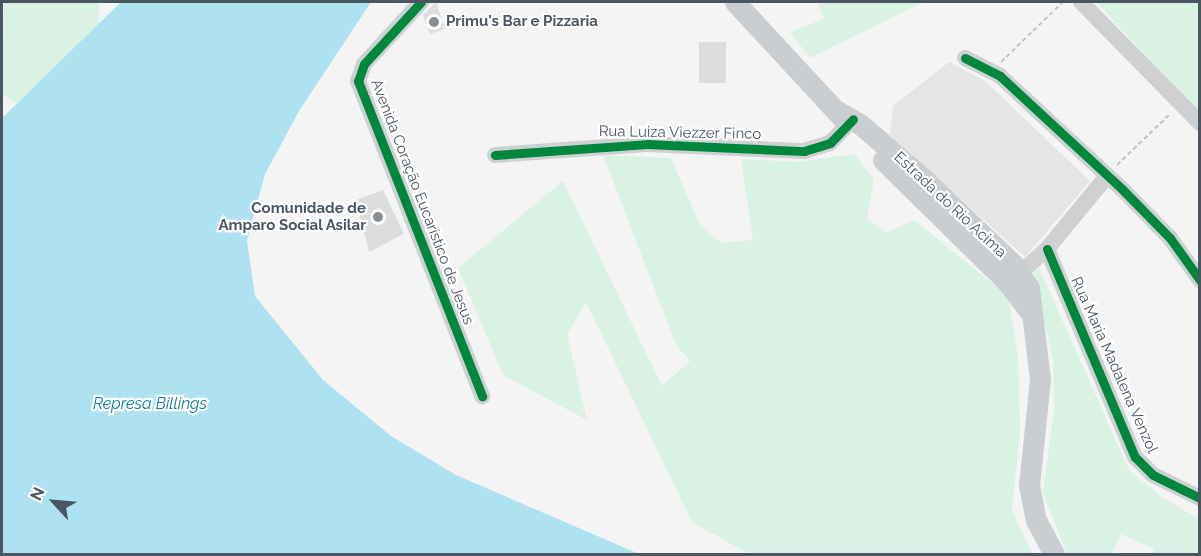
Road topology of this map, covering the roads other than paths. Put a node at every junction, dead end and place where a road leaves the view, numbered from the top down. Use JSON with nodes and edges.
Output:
{"nodes":[{"id":1,"x":421,"y":2,"type":"edge"},
{"id":2,"x":735,"y":2,"type":"edge"},
{"id":3,"x":1081,"y":2,"type":"edge"},
{"id":4,"x":965,"y":58,"type":"dead end"},
{"id":5,"x":847,"y":118,"type":"junction"},
{"id":6,"x":1200,"y":123,"type":"edge"},
{"id":7,"x":495,"y":155,"type":"dead end"},
{"id":8,"x":1107,"y":176,"type":"junction"},
{"id":9,"x":1047,"y":249,"type":"junction"},
{"id":10,"x":1014,"y":278,"type":"junction"},
{"id":11,"x":1200,"y":280,"type":"edge"},
{"id":12,"x":482,"y":396,"type":"dead end"},
{"id":13,"x":1200,"y":498,"type":"edge"},
{"id":14,"x":1054,"y":555,"type":"edge"}],
"edges":[{"from":1,"to":12,"type":"street","name":"Avenida Coração Eucarístico de Jesus"},
{"from":2,"to":5,"type":"main road","name":"Estrada do Rio Acima"},
{"from":3,"to":6,"type":"street"},
{"from":4,"to":8,"type":"street"},
{"from":5,"to":7,"type":"street","name":"Rua Luiza Viezzer Finco"},
{"from":5,"to":10,"type":"main road","name":"Estrada do Rio Acima"},
{"from":8,"to":9,"type":"street"},
{"from":8,"to":11,"type":"street"},
{"from":9,"to":10,"type":"street"},
{"from":9,"to":13,"type":"street","name":"Rua Maria Madalena Venzol"},
{"from":10,"to":14,"type":"main road","name":"Estrada do Rio Acima"}]}
